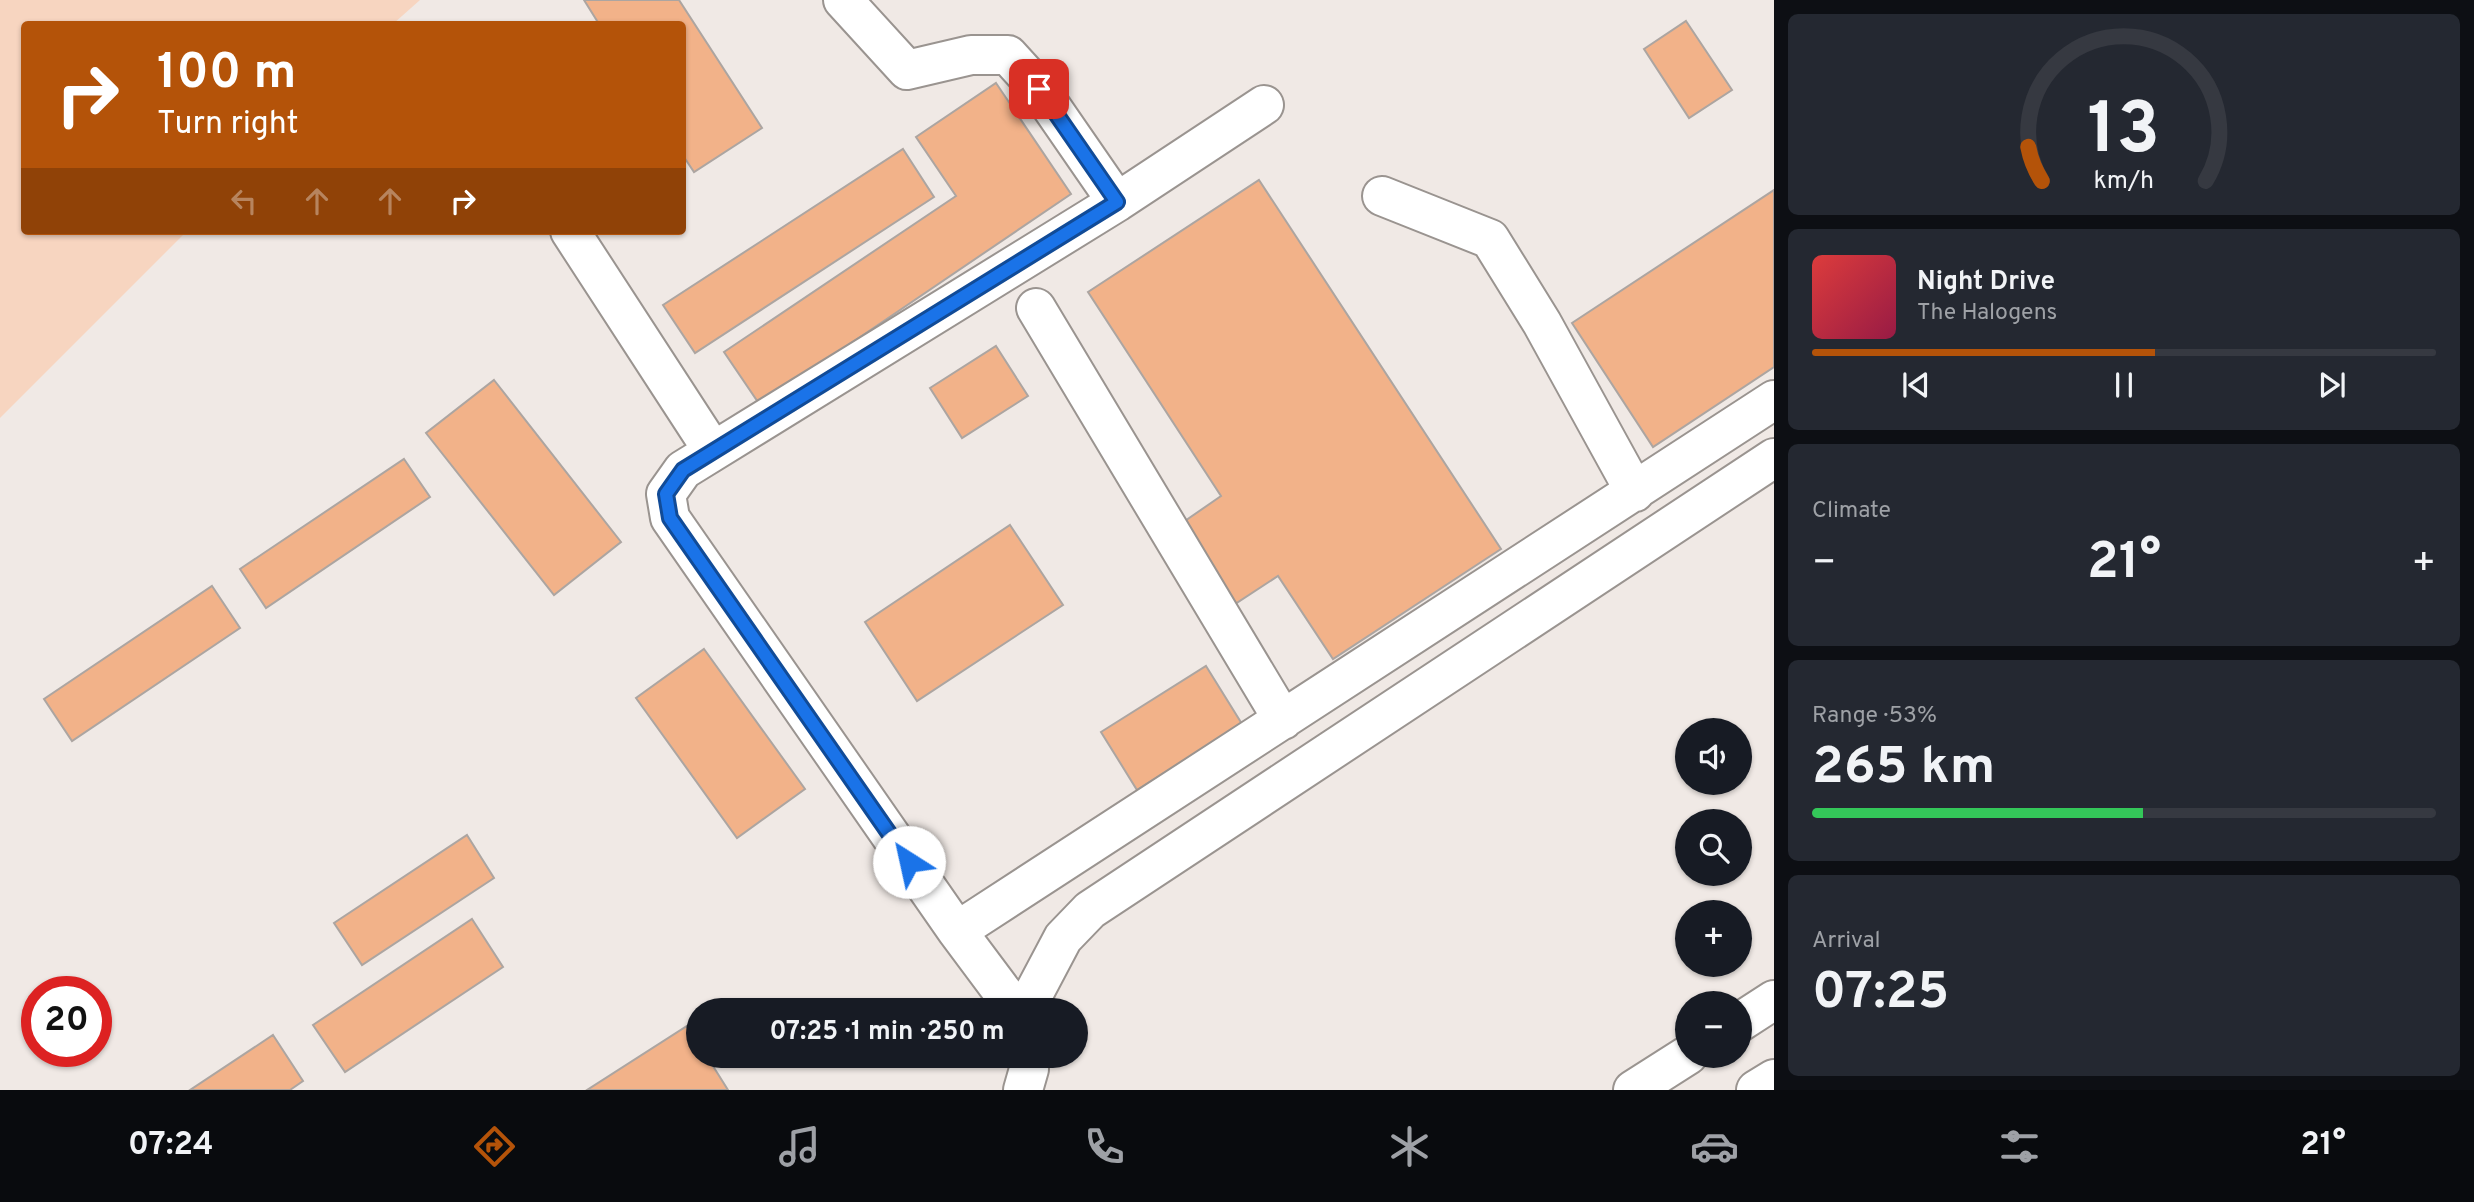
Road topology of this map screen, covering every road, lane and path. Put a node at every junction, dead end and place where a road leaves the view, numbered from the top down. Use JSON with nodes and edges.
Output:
{"nodes":[{"id":1,"x":843,"y":0,"type":"edge"},
{"id":2,"x":1264,"y":105,"type":"dead end"},
{"id":3,"x":1382,"y":196,"type":"dead end"},
{"id":4,"x":1117,"y":202,"type":"junction"},
{"id":5,"x":573,"y":235,"type":"edge"},
{"id":6,"x":1036,"y":308,"type":"dead end"},
{"id":7,"x":1774,"y":400,"type":"edge"},
{"id":8,"x":713,"y":452,"type":"junction"},
{"id":9,"x":1774,"y":458,"type":"edge"},
{"id":10,"x":1635,"y":492,"type":"junction"},
{"id":11,"x":1283,"y":720,"type":"junction"},
{"id":12,"x":957,"y":931,"type":"junction"},
{"id":13,"x":1007,"y":998,"type":"edge"},
{"id":14,"x":1031,"y":998,"type":"edge"},
{"id":15,"x":1774,"y":1000,"type":"edge"},
{"id":16,"x":1752,"y":1014,"type":"edge"},
{"id":17,"x":1675,"y":1063,"type":"edge"},
{"id":18,"x":1029,"y":1068,"type":"edge"},
{"id":19,"x":1774,"y":1079,"type":"edge"},
{"id":20,"x":1023,"y":1090,"type":"edge"},
{"id":21,"x":1633,"y":1090,"type":"edge"},
{"id":22,"x":1756,"y":1090,"type":"edge"}],
"edges":[{"from":1,"to":4,"type":"main road"},
{"from":2,"to":4,"type":"main road"},
{"from":3,"to":10,"type":"main road"},
{"from":4,"to":8,"type":"main road"},
{"from":5,"to":8,"type":"main road"},
{"from":6,"to":11,"type":"main road"},
{"from":7,"to":10,"type":"main road"},
{"from":8,"to":12,"type":"main road"},
{"from":9,"to":14,"type":"main road"},
{"from":10,"to":11,"type":"main road"},
{"from":11,"to":12,"type":"main road"},
{"from":12,"to":13,"type":"main road"},
{"from":15,"to":16,"type":"main road"},
{"from":17,"to":21,"type":"main road"},
{"from":18,"to":20,"type":"main road"},
{"from":19,"to":22,"type":"main road"}]}
